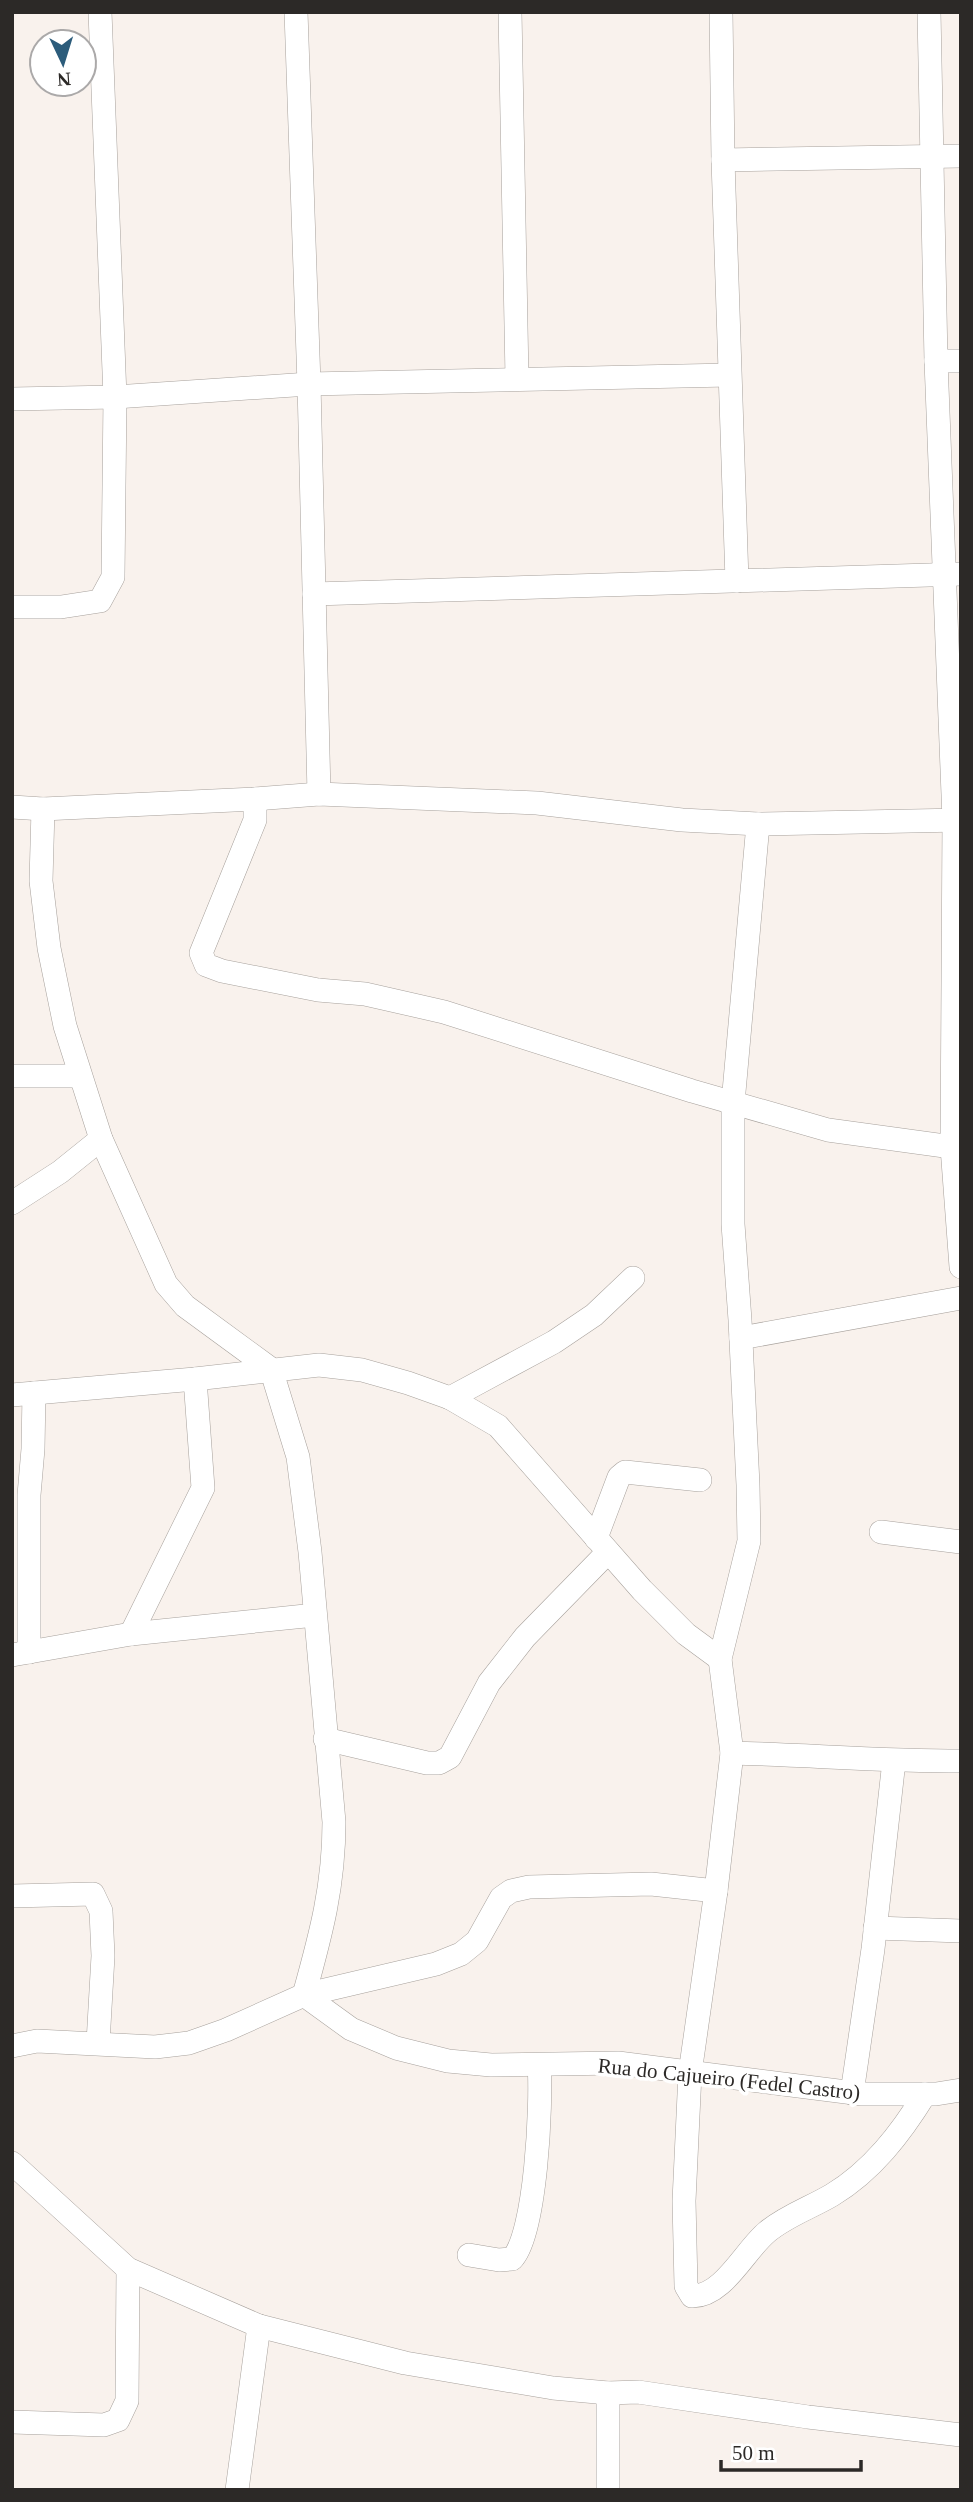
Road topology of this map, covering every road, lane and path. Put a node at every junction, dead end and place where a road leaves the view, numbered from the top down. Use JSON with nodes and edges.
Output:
{"nodes":[{"id":1,"x":100,"y":12,"type":"edge"},
{"id":2,"x":296,"y":12,"type":"edge"},
{"id":3,"x":510,"y":12,"type":"edge"},
{"id":4,"x":720,"y":12,"type":"edge"},
{"id":5,"x":929,"y":12,"type":"edge"},
{"id":6,"x":933,"y":156,"type":"junction"},
{"id":7,"x":961,"y":156,"type":"edge"},
{"id":8,"x":723,"y":160,"type":"junction"},
{"id":9,"x":936,"y":361,"type":"junction"},
{"id":10,"x":961,"y":361,"type":"edge"},
{"id":11,"x":729,"y":375,"type":"junction"},
{"id":12,"x":517,"y":379,"type":"junction"},
{"id":13,"x":309,"y":384,"type":"junction"},
{"id":14,"x":115,"y":397,"type":"junction"},
{"id":15,"x":12,"y":399,"type":"edge"},
{"id":16,"x":952,"y":574,"type":"edge"},
{"id":17,"x":737,"y":582,"type":"junction"},
{"id":18,"x":314,"y":594,"type":"junction"},
{"id":19,"x":12,"y":607,"type":"edge"},
{"id":20,"x":319,"y":794,"type":"junction"},
{"id":21,"x":255,"y":799,"type":"junction"},
{"id":22,"x":12,"y":807,"type":"edge"},
{"id":23,"x":43,"y":809,"type":"junction"},
{"id":24,"x":958,"y":820,"type":"edge"},
{"id":25,"x":758,"y":824,"type":"junction"},
{"id":26,"x":12,"y":1076,"type":"edge"},
{"id":27,"x":79,"y":1076,"type":"junction"},
{"id":28,"x":733,"y":1103,"type":"junction"},
{"id":29,"x":102,"y":1139,"type":"junction"},
{"id":30,"x":952,"y":1147,"type":"junction"},
{"id":31,"x":12,"y":1203,"type":"edge"},
{"id":32,"x":961,"y":1267,"type":"edge"},
{"id":33,"x":633,"y":1278,"type":"dead end"},
{"id":34,"x":961,"y":1298,"type":"edge"},
{"id":35,"x":741,"y":1338,"type":"junction"},
{"id":36,"x":271,"y":1369,"type":"junction"},
{"id":37,"x":195,"y":1379,"type":"junction"},
{"id":38,"x":23,"y":1394,"type":"edge"},
{"id":39,"x":450,"y":1398,"type":"junction"},
{"id":40,"x":700,"y":1480,"type":"dead end"},
{"id":41,"x":881,"y":1532,"type":"dead end"},
{"id":42,"x":961,"y":1542,"type":"edge"},
{"id":43,"x":602,"y":1545,"type":"junction"},
{"id":44,"x":315,"y":1615,"type":"junction"},
{"id":45,"x":131,"y":1634,"type":"junction"},
{"id":46,"x":20,"y":1654,"type":"edge"},
{"id":47,"x":720,"y":1659,"type":"junction"},
{"id":48,"x":325,"y":1739,"type":"junction"},
{"id":49,"x":732,"y":1753,"type":"junction"},
{"id":50,"x":894,"y":1761,"type":"junction"},
{"id":51,"x":961,"y":1761,"type":"edge"},
{"id":52,"x":716,"y":1891,"type":"junction"},
{"id":53,"x":12,"y":1896,"type":"edge"},
{"id":54,"x":875,"y":1928,"type":"junction"},
{"id":55,"x":961,"y":1931,"type":"edge"},
{"id":56,"x":303,"y":1995,"type":"junction"},
{"id":57,"x":98,"y":2043,"type":"junction"},
{"id":58,"x":12,"y":2046,"type":"edge"},
{"id":59,"x":539,"y":2065,"type":"junction"},
{"id":60,"x":690,"y":2073,"type":"junction"},
{"id":61,"x":961,"y":2090,"type":"edge"},
{"id":62,"x":852,"y":2093,"type":"junction"},
{"id":63,"x":925,"y":2094,"type":"junction"},
{"id":64,"x":12,"y":2163,"type":"edge"},
{"id":65,"x":469,"y":2255,"type":"dead end"},
{"id":66,"x":128,"y":2269,"type":"junction"},
{"id":67,"x":259,"y":2326,"type":"junction"},
{"id":68,"x":608,"y":2393,"type":"junction"},
{"id":69,"x":12,"y":2422,"type":"edge"},
{"id":70,"x":961,"y":2435,"type":"edge"},
{"id":71,"x":237,"y":2490,"type":"edge"},
{"id":72,"x":608,"y":2490,"type":"edge"}],
"edges":[{"from":1,"to":14,"type":"street"},
{"from":2,"to":13,"type":"street"},
{"from":3,"to":12,"type":"street"},
{"from":4,"to":8,"type":"street"},
{"from":5,"to":6,"type":"street"},
{"from":6,"to":7,"type":"street"},
{"from":6,"to":8,"type":"street"},
{"from":6,"to":9,"type":"street"},
{"from":8,"to":11,"type":"street"},
{"from":9,"to":10,"type":"street"},
{"from":9,"to":16,"type":"street"},
{"from":11,"to":12,"type":"street"},
{"from":11,"to":17,"type":"street"},
{"from":12,"to":13,"type":"street"},
{"from":13,"to":14,"type":"street"},
{"from":13,"to":18,"type":"street"},
{"from":14,"to":15,"type":"street"},
{"from":14,"to":19,"type":"street"},
{"from":16,"to":17,"type":"street"},
{"from":16,"to":24,"type":"street"},
{"from":17,"to":18,"type":"street"},
{"from":18,"to":20,"type":"street"},
{"from":20,"to":21,"type":"street"},
{"from":20,"to":25,"type":"street"},
{"from":21,"to":23,"type":"street"},
{"from":21,"to":28,"type":"street"},
{"from":22,"to":23,"type":"street"},
{"from":23,"to":27,"type":"street"},
{"from":24,"to":25,"type":"street"},
{"from":24,"to":30,"type":"street"},
{"from":25,"to":28,"type":"street"},
{"from":26,"to":27,"type":"street"},
{"from":27,"to":29,"type":"street"},
{"from":28,"to":30,"type":"street"},
{"from":28,"to":35,"type":"street"},
{"from":29,"to":31,"type":"street"},
{"from":29,"to":36,"type":"street"},
{"from":30,"to":32,"type":"street"},
{"from":33,"to":39,"type":"street"},
{"from":34,"to":35,"type":"street"},
{"from":35,"to":47,"type":"street"},
{"from":36,"to":37,"type":"street"},
{"from":36,"to":39,"type":"street"},
{"from":36,"to":44,"type":"street"},
{"from":37,"to":38,"type":"street"},
{"from":37,"to":45,"type":"street"},
{"from":38,"to":46,"type":"street"},
{"from":39,"to":43,"type":"street"},
{"from":40,"to":43,"type":"street"},
{"from":41,"to":42,"type":"street"},
{"from":43,"to":47,"type":"street"},
{"from":43,"to":48,"type":"street"},
{"from":44,"to":45,"type":"street"},
{"from":44,"to":48,"type":"street"},
{"from":45,"to":46,"type":"street"},
{"from":47,"to":49,"type":"street"},
{"from":48,"to":56,"type":"street"},
{"from":49,"to":50,"type":"street"},
{"from":49,"to":52,"type":"street"},
{"from":50,"to":51,"type":"street"},
{"from":50,"to":54,"type":"street"},
{"from":52,"to":56,"type":"street"},
{"from":52,"to":60,"type":"street"},
{"from":53,"to":57,"type":"street"},
{"from":54,"to":55,"type":"street"},
{"from":54,"to":62,"type":"street"},
{"from":56,"to":57,"type":"street"},
{"from":56,"to":59,"type":"street","name":"Rua do Cajueiro (Fedel Castro)"},
{"from":57,"to":58,"type":"street"},
{"from":59,"to":60,"type":"street","name":"Rua do Cajueiro (Fedel Castro)"},
{"from":59,"to":65,"type":"street"},
{"from":60,"to":62,"type":"street","name":"Rua do Cajueiro (Fedel Castro)"},
{"from":60,"to":63,"type":"street"},
{"from":61,"to":63,"type":"street","name":"Rua do Cajueiro (Fedel Castro)"},
{"from":62,"to":63,"type":"street","name":"Rua do Cajueiro (Fedel Castro)"},
{"from":64,"to":66,"type":"street"},
{"from":66,"to":67,"type":"street"},
{"from":66,"to":69,"type":"street"},
{"from":67,"to":68,"type":"street"},
{"from":67,"to":71,"type":"street"},
{"from":68,"to":70,"type":"street"},
{"from":68,"to":72,"type":"street"}]}
